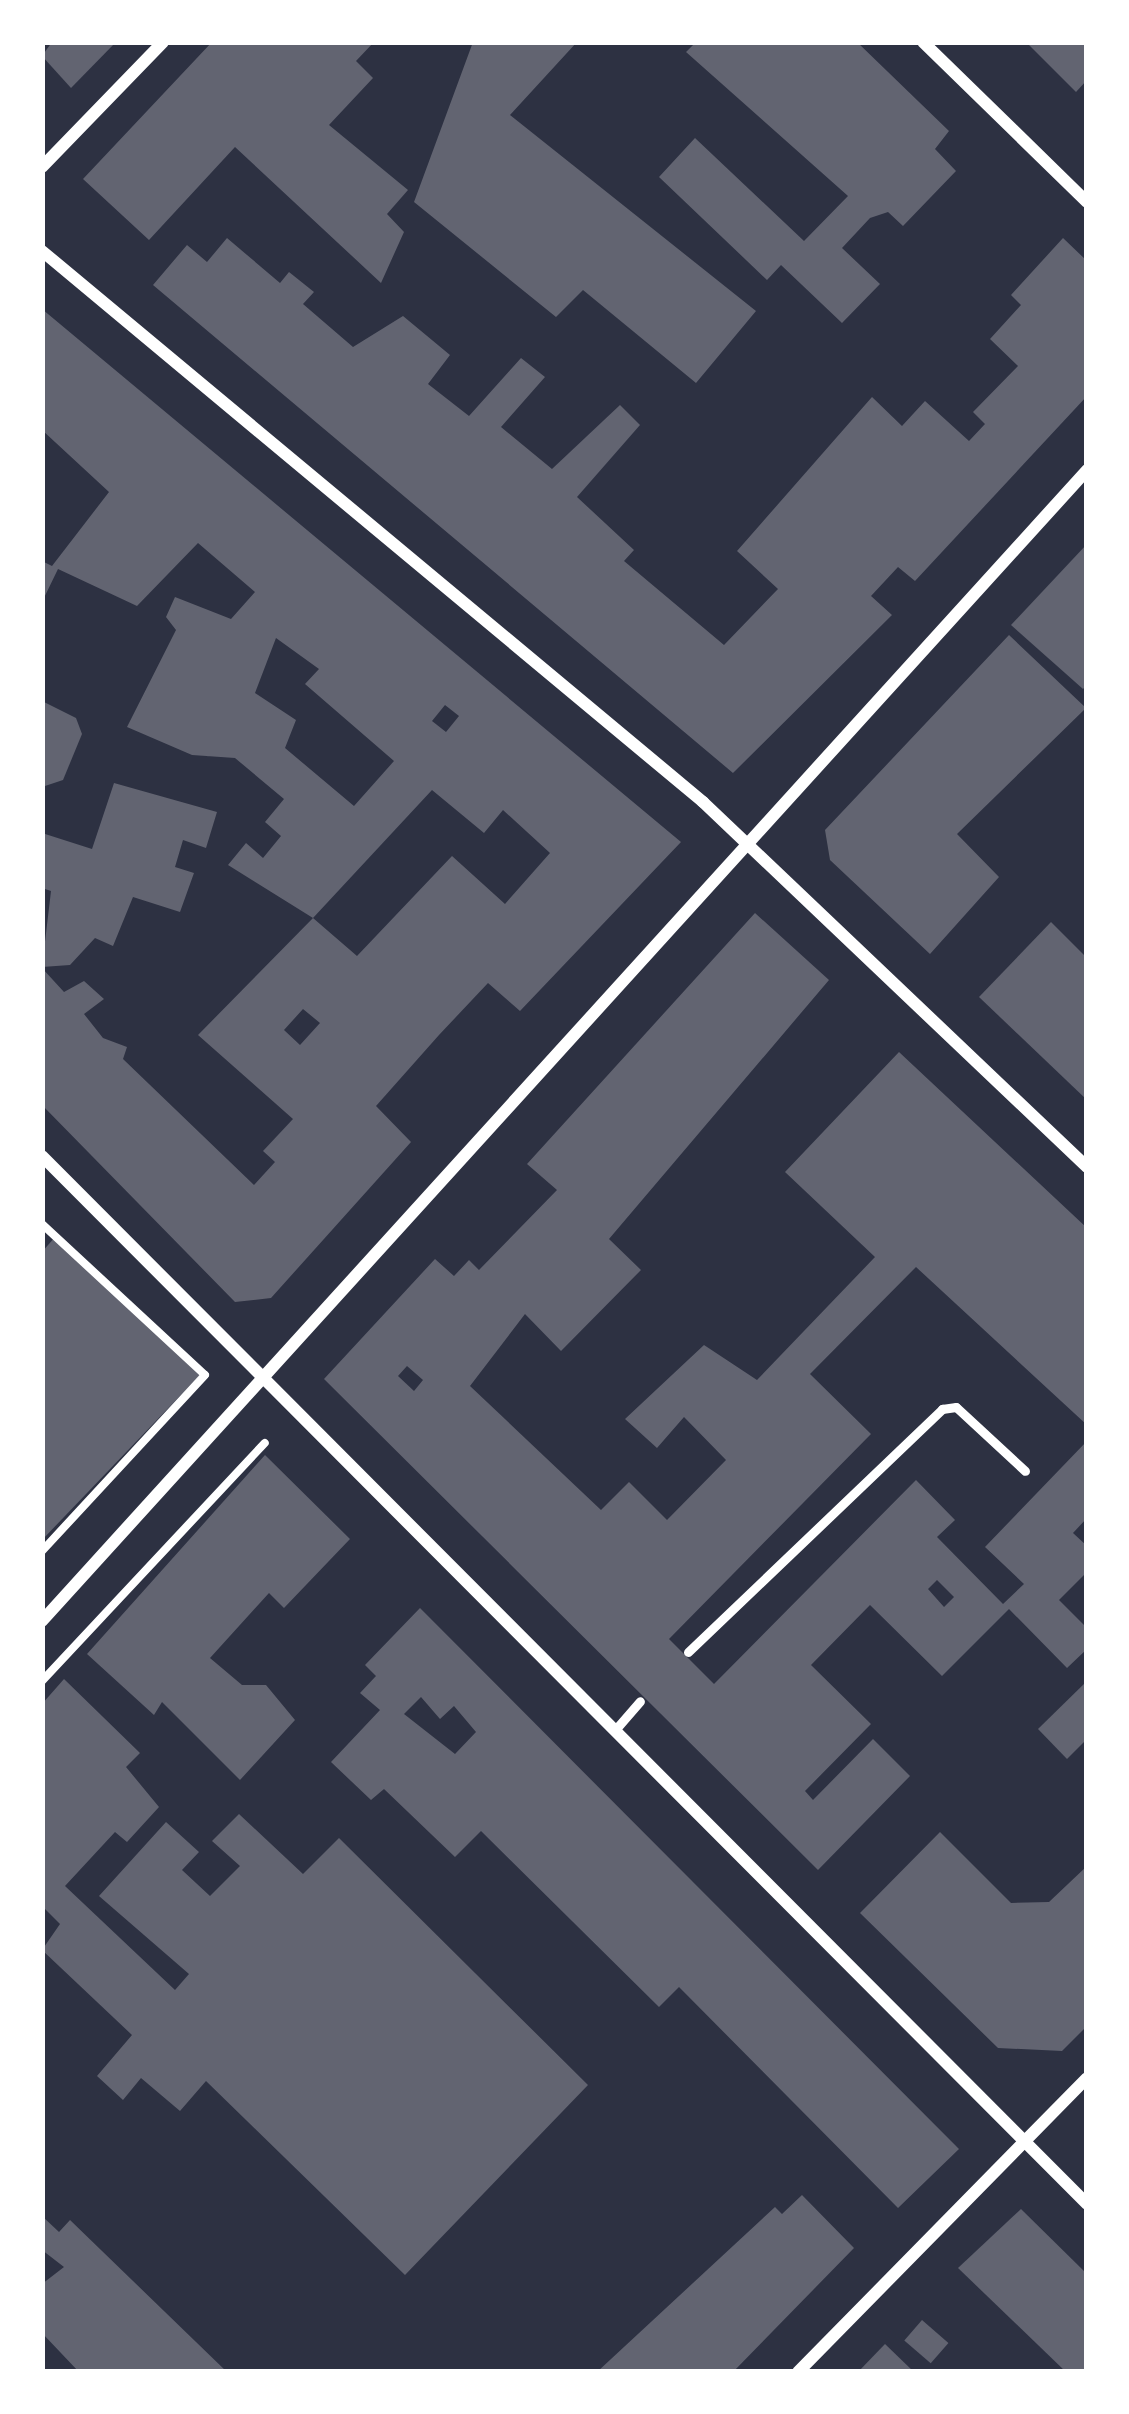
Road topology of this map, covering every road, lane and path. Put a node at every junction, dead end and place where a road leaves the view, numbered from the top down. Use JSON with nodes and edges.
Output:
{"nodes":[{"id":1,"x":163,"y":42,"type":"edge"},
{"id":2,"x":923,"y":42,"type":"edge"},
{"id":3,"x":42,"y":167,"type":"edge"},
{"id":4,"x":1087,"y":202,"type":"edge"},
{"id":5,"x":42,"y":251,"type":"edge"},
{"id":6,"x":1087,"y":470,"type":"edge"},
{"id":7,"x":748,"y":842,"type":"junction"},
{"id":8,"x":42,"y":1156,"type":"edge"},
{"id":9,"x":1087,"y":1167,"type":"edge"},
{"id":10,"x":42,"y":1224,"type":"edge"},
{"id":11,"x":263,"y":1378,"type":"junction"},
{"id":12,"x":265,"y":1443,"type":"dead end"},
{"id":13,"x":1025,"y":1471,"type":"dead end"},
{"id":14,"x":42,"y":1551,"type":"edge"},
{"id":15,"x":42,"y":1621,"type":"edge"},
{"id":16,"x":688,"y":1652,"type":"dead end"},
{"id":17,"x":42,"y":1681,"type":"edge"},
{"id":18,"x":640,"y":1701,"type":"dead end"},
{"id":19,"x":615,"y":1730,"type":"junction"},
{"id":20,"x":1087,"y":2078,"type":"edge"},
{"id":21,"x":1024,"y":2140,"type":"junction"},
{"id":22,"x":1087,"y":2204,"type":"edge"},
{"id":23,"x":798,"y":2372,"type":"edge"}],
"edges":[{"from":1,"to":3,"type":"street"},
{"from":2,"to":4,"type":"street"},
{"from":5,"to":7,"type":"street"},
{"from":6,"to":7,"type":"street"},
{"from":7,"to":9,"type":"street"},
{"from":7,"to":11,"type":"street"},
{"from":8,"to":11,"type":"street"},
{"from":10,"to":14,"type":"path"},
{"from":11,"to":15,"type":"street"},
{"from":11,"to":19,"type":"street"},
{"from":12,"to":17,"type":"path"},
{"from":13,"to":16,"type":"lane"},
{"from":18,"to":19,"type":"lane"},
{"from":19,"to":21,"type":"street"},
{"from":20,"to":21,"type":"street"},
{"from":21,"to":22,"type":"street"},
{"from":21,"to":23,"type":"street"}]}
